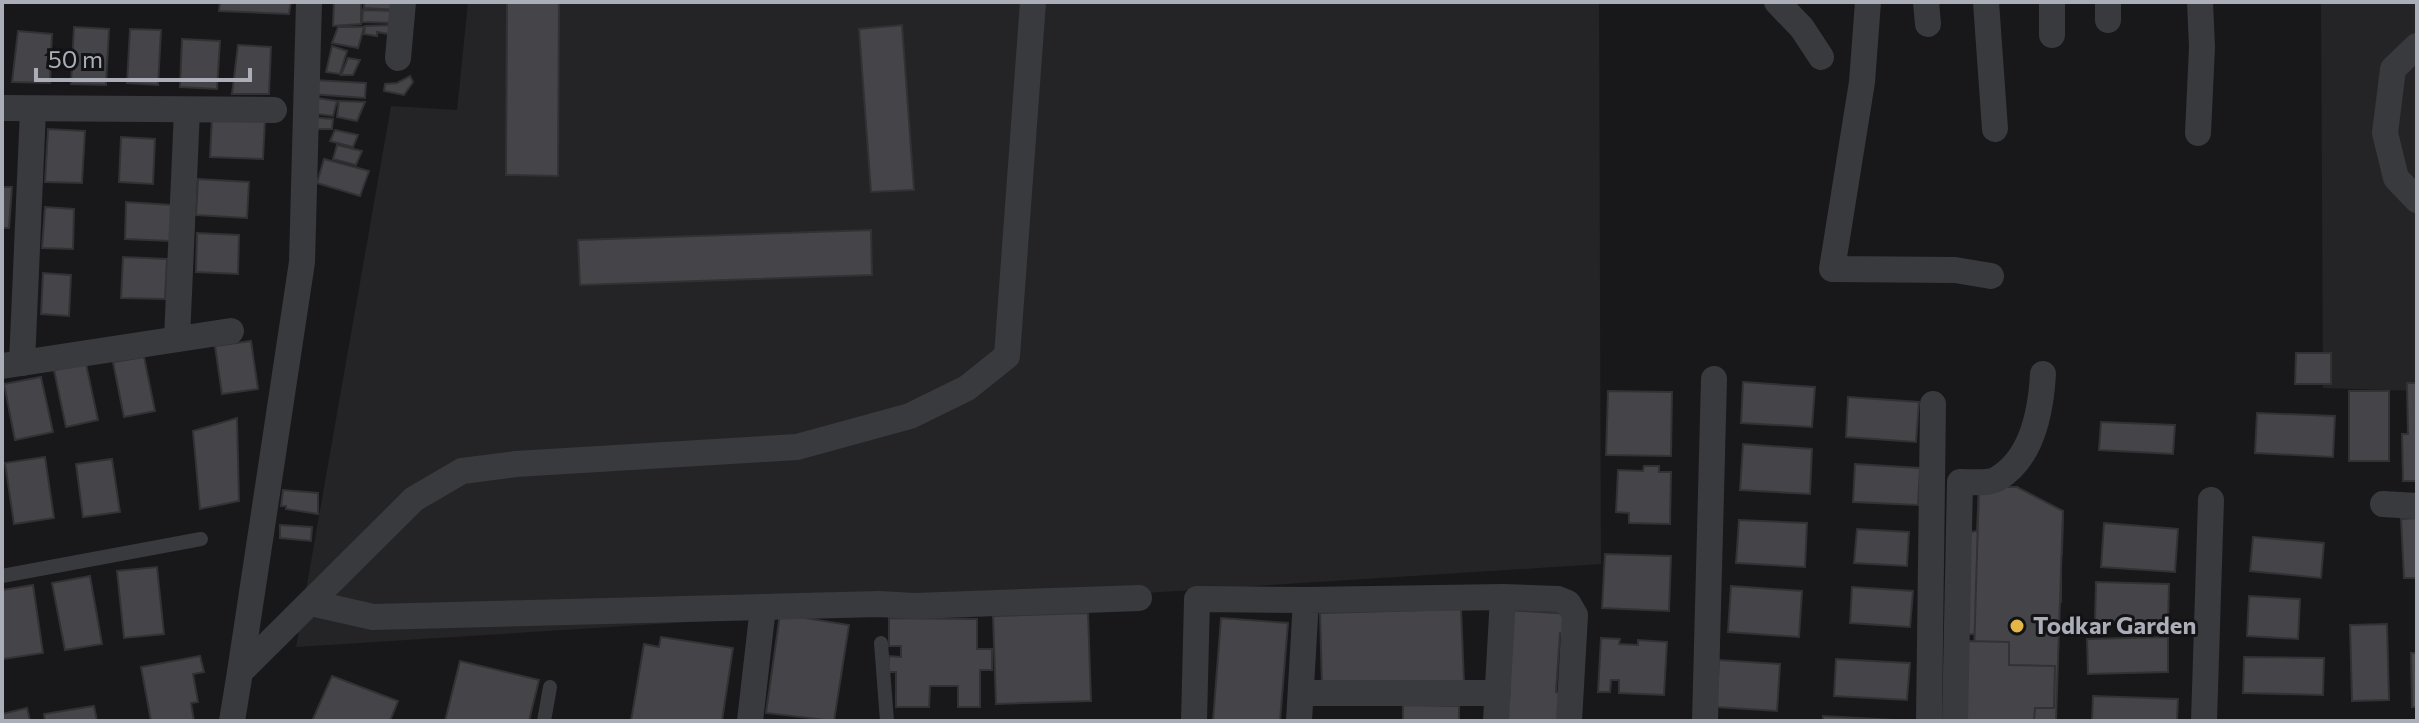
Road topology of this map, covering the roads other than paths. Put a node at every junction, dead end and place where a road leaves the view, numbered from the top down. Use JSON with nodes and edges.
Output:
{"nodes":[{"id":1,"x":309,"y":2,"type":"edge"},
{"id":2,"x":403,"y":2,"type":"edge"},
{"id":3,"x":1033,"y":2,"type":"edge"},
{"id":4,"x":1777,"y":2,"type":"edge"},
{"id":5,"x":1868,"y":2,"type":"edge"},
{"id":6,"x":1986,"y":2,"type":"edge"},
{"id":7,"x":2052,"y":2,"type":"edge"},
{"id":8,"x":2200,"y":2,"type":"edge"},
{"id":9,"x":2052,"y":35,"type":"dead end"},
{"id":10,"x":2417,"y":46,"type":"edge"},
{"id":11,"x":1821,"y":57,"type":"dead end"},
{"id":12,"x":398,"y":58,"type":"dead end"},
{"id":13,"x":2,"y":108,"type":"edge"},
{"id":14,"x":33,"y":110,"type":"junction"},
{"id":15,"x":187,"y":110,"type":"junction"},
{"id":16,"x":274,"y":110,"type":"dead end"},
{"id":17,"x":1995,"y":129,"type":"dead end"},
{"id":18,"x":2198,"y":133,"type":"dead end"},
{"id":19,"x":2417,"y":200,"type":"edge"},
{"id":20,"x":1991,"y":276,"type":"dead end"},
{"id":21,"x":231,"y":331,"type":"dead end"},
{"id":22,"x":177,"y":339,"type":"junction"},
{"id":23,"x":12,"y":365,"type":"edge"},
{"id":24,"x":2043,"y":374,"type":"dead end"},
{"id":25,"x":1714,"y":379,"type":"dead end"},
{"id":26,"x":1933,"y":404,"type":"dead end"},
{"id":27,"x":2211,"y":500,"type":"dead end"},
{"id":28,"x":2383,"y":504,"type":"dead end"},
{"id":29,"x":2417,"y":506,"type":"edge"},
{"id":30,"x":201,"y":539,"type":"dead end"},
{"id":31,"x":2,"y":576,"type":"edge"},
{"id":32,"x":1503,"y":597,"type":"junction"},
{"id":33,"x":1139,"y":598,"type":"dead end"},
{"id":34,"x":1306,"y":600,"type":"junction"},
{"id":35,"x":311,"y":603,"type":"junction"},
{"id":36,"x":763,"y":607,"type":"junction"},
{"id":37,"x":881,"y":643,"type":"dead end"},
{"id":38,"x":240,"y":672,"type":"junction"},
{"id":39,"x":550,"y":687,"type":"dead end"},
{"id":40,"x":1301,"y":693,"type":"junction"},
{"id":41,"x":1498,"y":693,"type":"junction"},
{"id":42,"x":232,"y":721,"type":"edge"},
{"id":43,"x":544,"y":721,"type":"edge"},
{"id":44,"x":750,"y":721,"type":"edge"},
{"id":45,"x":887,"y":721,"type":"edge"},
{"id":46,"x":1194,"y":721,"type":"edge"},
{"id":47,"x":1299,"y":721,"type":"edge"},
{"id":48,"x":1496,"y":721,"type":"edge"},
{"id":49,"x":1569,"y":721,"type":"edge"},
{"id":50,"x":1705,"y":721,"type":"edge"},
{"id":51,"x":1929,"y":721,"type":"edge"},
{"id":52,"x":1955,"y":721,"type":"edge"},
{"id":53,"x":2204,"y":721,"type":"edge"}],
"edges":[{"from":1,"to":38,"type":"street"},
{"from":2,"to":12,"type":"street"},
{"from":3,"to":35,"type":"street"},
{"from":4,"to":11,"type":"street"},
{"from":5,"to":20,"type":"street"},
{"from":6,"to":17,"type":"street"},
{"from":7,"to":9,"type":"street"},
{"from":8,"to":18,"type":"street"},
{"from":10,"to":19,"type":"street"},
{"from":13,"to":14,"type":"street"},
{"from":14,"to":15,"type":"street"},
{"from":14,"to":23,"type":"street"},
{"from":15,"to":16,"type":"street"},
{"from":15,"to":22,"type":"street"},
{"from":21,"to":22,"type":"street"},
{"from":22,"to":23,"type":"street"},
{"from":24,"to":52,"type":"street"},
{"from":25,"to":50,"type":"street"},
{"from":26,"to":51,"type":"street"},
{"from":27,"to":53,"type":"street"},
{"from":28,"to":29,"type":"street"},
{"from":30,"to":31,"type":"lane"},
{"from":32,"to":34,"type":"street"},
{"from":32,"to":41,"type":"street"},
{"from":32,"to":49,"type":"street"},
{"from":33,"to":36,"type":"street"},
{"from":34,"to":40,"type":"street"},
{"from":34,"to":46,"type":"street"},
{"from":35,"to":36,"type":"street"},
{"from":35,"to":38,"type":"street"},
{"from":36,"to":44,"type":"street"},
{"from":37,"to":45,"type":"lane"},
{"from":38,"to":42,"type":"street"},
{"from":39,"to":43,"type":"lane"},
{"from":40,"to":41,"type":"street"},
{"from":40,"to":47,"type":"street"},
{"from":41,"to":48,"type":"street"}]}
